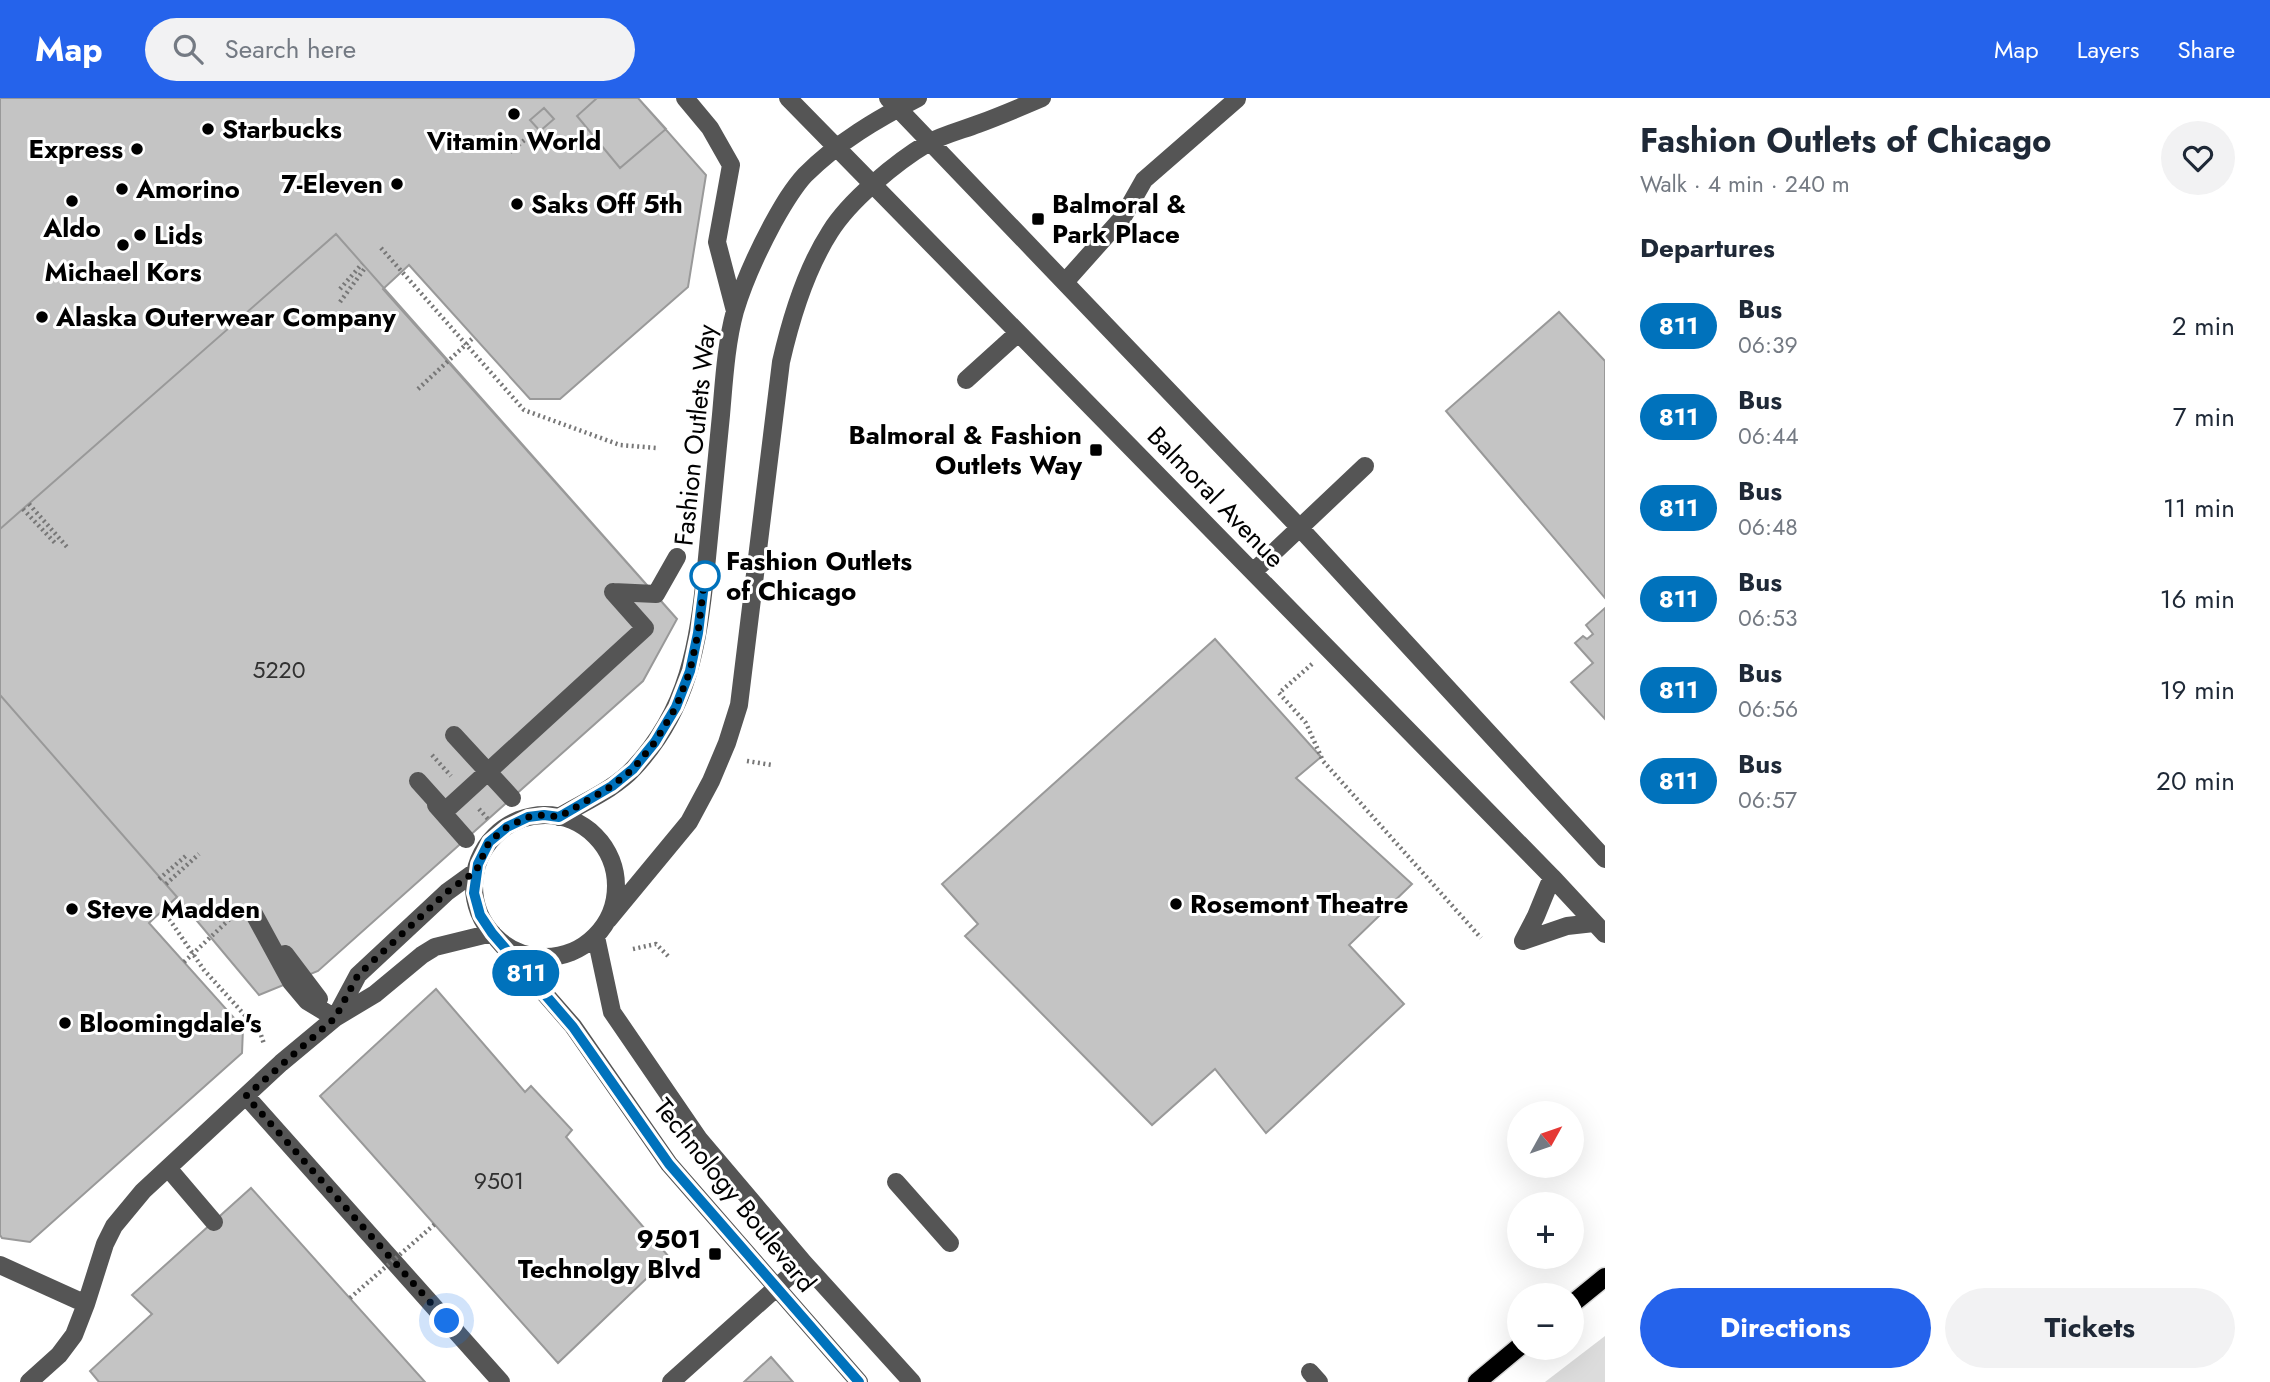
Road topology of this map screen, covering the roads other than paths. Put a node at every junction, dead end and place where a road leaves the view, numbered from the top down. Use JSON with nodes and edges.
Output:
{"nodes":[{"id":1,"x":685,"y":98,"type":"edge"},
{"id":2,"x":788,"y":98,"type":"edge"},
{"id":3,"x":918,"y":98,"type":"edge"},
{"id":4,"x":1042,"y":98,"type":"edge"},
{"id":5,"x":1237,"y":99,"type":"edge"},
{"id":6,"x":893,"y":103,"type":"edge"},
{"id":7,"x":931,"y":142,"type":"junction"},
{"id":8,"x":836,"y":147,"type":"junction"},
{"id":9,"x":873,"y":185,"type":"junction"},
{"id":10,"x":1065,"y":282,"type":"junction"},
{"id":11,"x":735,"y":311,"type":"junction"},
{"id":12,"x":1018,"y":332,"type":"junction"},
{"id":13,"x":966,"y":380,"type":"dead end"},
{"id":14,"x":1364,"y":466,"type":"dead end"},
{"id":15,"x":1299,"y":527,"type":"junction"},
{"id":16,"x":677,"y":557,"type":"dead end"},
{"id":17,"x":1252,"y":572,"type":"junction"},
{"id":18,"x":454,"y":735,"type":"dead end"},
{"id":19,"x":512,"y":798,"type":"dead end"},
{"id":20,"x":559,"y":817,"type":"junction"},
{"id":21,"x":466,"y":839,"type":"dead end"},
{"id":22,"x":1605,"y":859,"type":"edge"},
{"id":23,"x":476,"y":871,"type":"junction"},
{"id":24,"x":1552,"y":877,"type":"junction"},
{"id":25,"x":608,"y":920,"type":"junction"},
{"id":26,"x":1600,"y":929,"type":"edge"},
{"id":27,"x":494,"y":936,"type":"junction"},
{"id":28,"x":596,"y":937,"type":"junction"},
{"id":29,"x":335,"y":1018,"type":"junction"},
{"id":30,"x":246,"y":1096,"type":"junction"},
{"id":31,"x":168,"y":1168,"type":"junction"},
{"id":32,"x":896,"y":1182,"type":"dead end"},
{"id":33,"x":214,"y":1222,"type":"dead end"},
{"id":34,"x":950,"y":1243,"type":"dead end"},
{"id":35,"x":804,"y":1263,"type":"junction"},
{"id":36,"x":0,"y":1265,"type":"edge"},
{"id":37,"x":1605,"y":1277,"type":"edge"},
{"id":38,"x":776,"y":1289,"type":"junction"},
{"id":39,"x":1584,"y":1294,"type":"edge"},
{"id":40,"x":86,"y":1304,"type":"junction"},
{"id":41,"x":1507,"y":1357,"type":"edge"},
{"id":42,"x":29,"y":1382,"type":"edge"},
{"id":43,"x":501,"y":1382,"type":"edge"},
{"id":44,"x":671,"y":1382,"type":"edge"},
{"id":45,"x":859,"y":1382,"type":"edge"},
{"id":46,"x":912,"y":1382,"type":"edge"},
{"id":47,"x":1477,"y":1382,"type":"edge"}],
"edges":[{"from":1,"to":11,"type":"street"},
{"from":2,"to":8,"type":"street","name":"Balmoral Avenue"},
{"from":3,"to":6,"type":"street","name":"Fashion Outlets Way"},
{"from":4,"to":7,"type":"street"},
{"from":5,"to":10,"type":"street"},
{"from":6,"to":7,"type":"street","name":"Balmoral Avenue"},
{"from":6,"to":8,"type":"street","name":"Fashion Outlets Way"},
{"from":7,"to":9,"type":"street"},
{"from":7,"to":10,"type":"street","name":"Balmoral Avenue"},
{"from":8,"to":9,"type":"street","name":"Balmoral Avenue"},
{"from":8,"to":11,"type":"street","name":"Fashion Outlets Way"},
{"from":9,"to":12,"type":"street","name":"Balmoral Avenue"},
{"from":9,"to":25,"type":"street"},
{"from":10,"to":15,"type":"street","name":"Balmoral Avenue"},
{"from":11,"to":20,"type":"street","name":"Fashion Outlets Way"},
{"from":12,"to":13,"type":"street"},
{"from":12,"to":17,"type":"street","name":"Balmoral Avenue"},
{"from":14,"to":15,"type":"street"},
{"from":15,"to":17,"type":"street"},
{"from":15,"to":22,"type":"street","name":"Balmoral Avenue"},
{"from":16,"to":21,"type":"street"},
{"from":17,"to":24,"type":"street","name":"Balmoral Avenue"},
{"from":18,"to":19,"type":"street"},
{"from":20,"to":23,"type":"street"},
{"from":20,"to":25,"type":"street"},
{"from":23,"to":27,"type":"street"},
{"from":23,"to":29,"type":"street"},
{"from":24,"to":26,"type":"street","name":"Balmoral Avenue"},
{"from":24,"to":26,"type":"street"},
{"from":25,"to":28,"type":"street"},
{"from":27,"to":28,"type":"street"},
{"from":27,"to":29,"type":"street"},
{"from":27,"to":38,"type":"street","name":"Technology Boulevard"},
{"from":28,"to":35,"type":"street","name":"Technology Boulevard"},
{"from":29,"to":29,"type":"street"},
{"from":29,"to":30,"type":"street"},
{"from":30,"to":31,"type":"street"},
{"from":30,"to":43,"type":"street"},
{"from":31,"to":33,"type":"street"},
{"from":31,"to":40,"type":"street"},
{"from":32,"to":34,"type":"street"},
{"from":35,"to":38,"type":"street"},
{"from":35,"to":46,"type":"street","name":"Technology Boulevard"},
{"from":36,"to":40,"type":"street"},
{"from":37,"to":39,"type":"main road"},
{"from":38,"to":44,"type":"street"},
{"from":38,"to":45,"type":"street","name":"Technology Boulevard"},
{"from":40,"to":42,"type":"street"},
{"from":41,"to":47,"type":"main road"}]}
